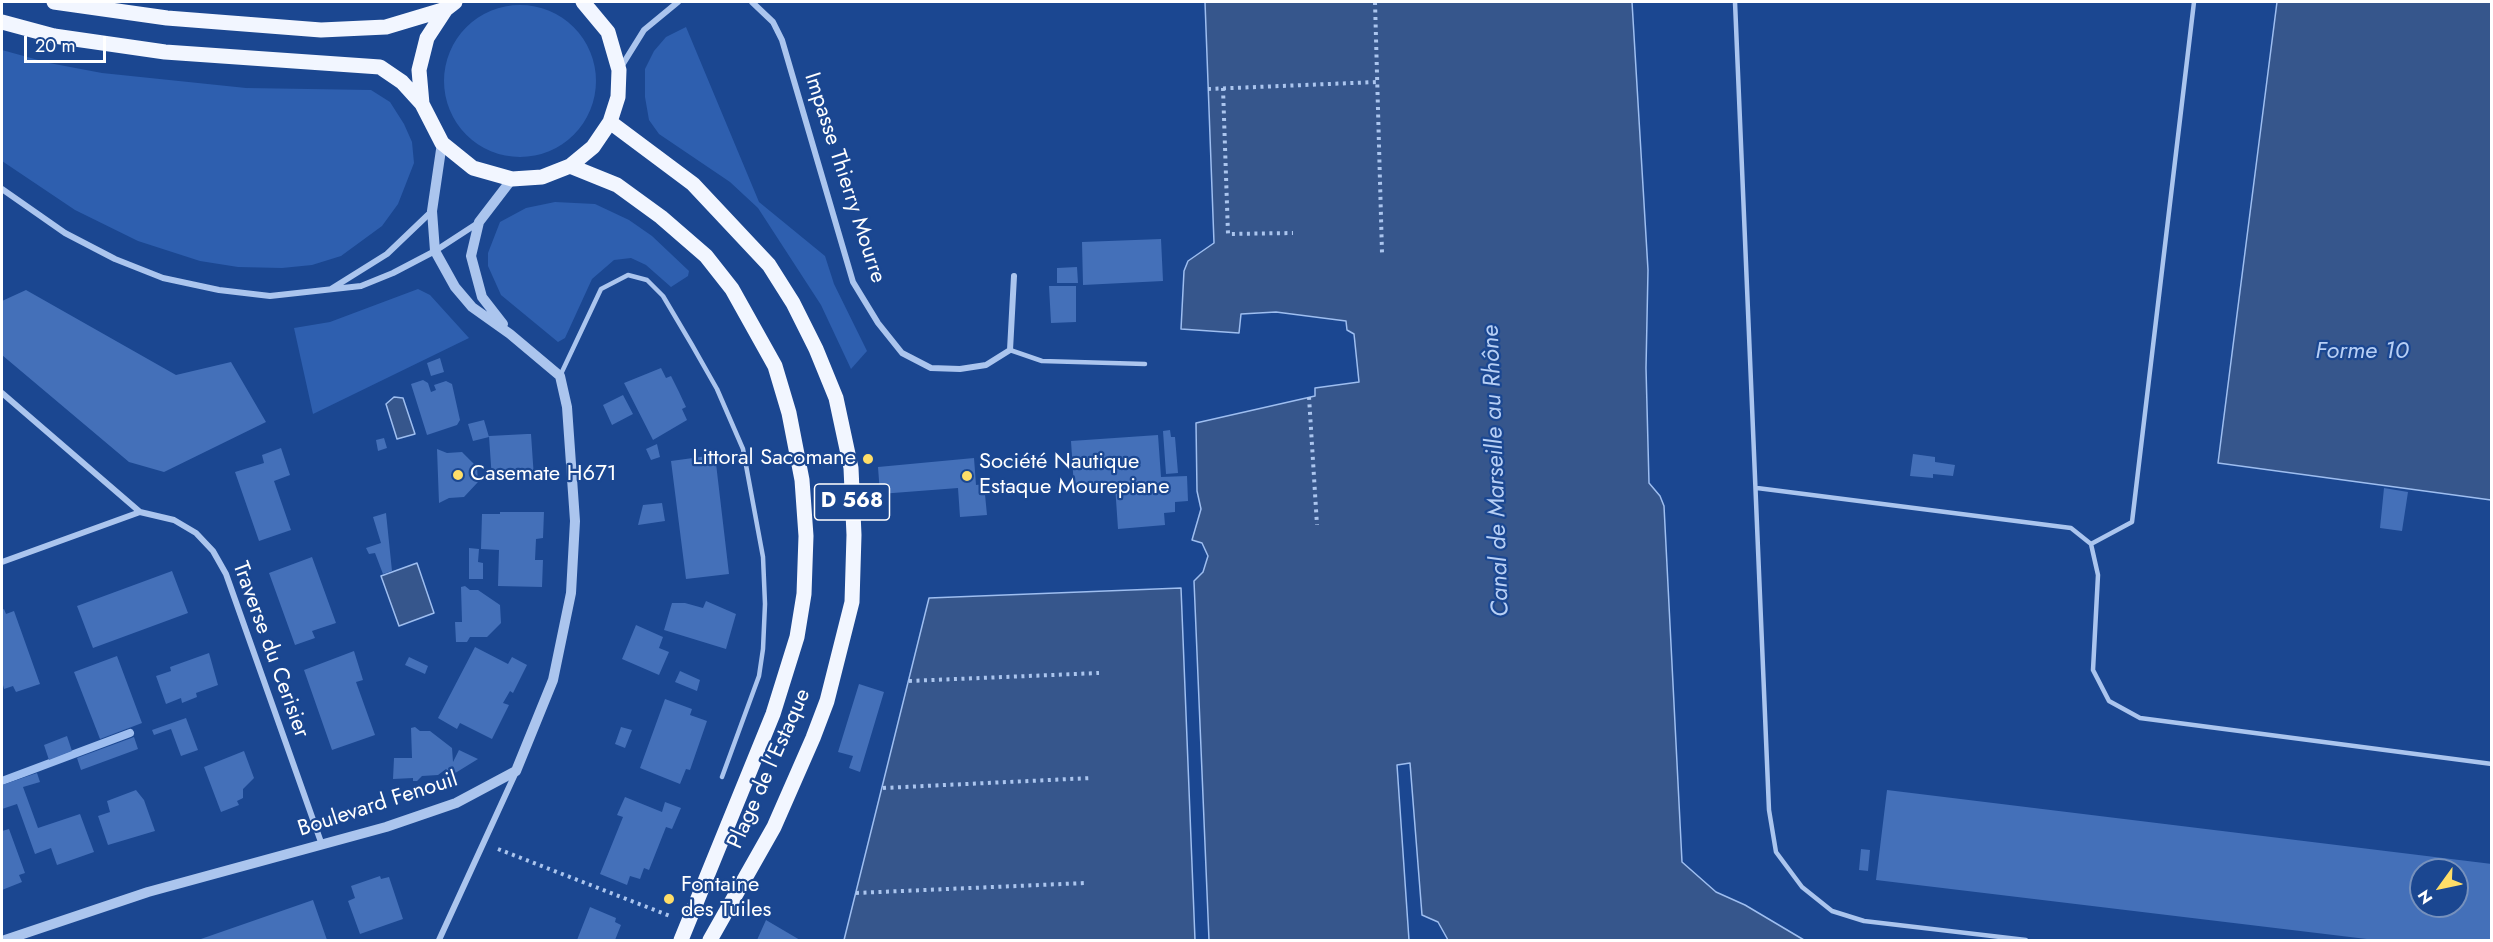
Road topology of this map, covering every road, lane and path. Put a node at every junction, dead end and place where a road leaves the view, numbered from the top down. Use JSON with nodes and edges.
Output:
{"nodes":[{"id":1,"x":54,"y":2,"type":"edge"},
{"id":2,"x":583,"y":2,"type":"edge"},
{"id":3,"x":594,"y":2,"type":"edge"},
{"id":4,"x":678,"y":2,"type":"edge"},
{"id":5,"x":752,"y":2,"type":"edge"},
{"id":6,"x":1375,"y":2,"type":"edge"},
{"id":7,"x":1735,"y":2,"type":"edge"},
{"id":8,"x":2194,"y":2,"type":"edge"},
{"id":9,"x":450,"y":5,"type":"edge"},
{"id":10,"x":2,"y":22,"type":"edge"},
{"id":11,"x":619,"y":70,"type":"junction"},
{"id":12,"x":1377,"y":82,"type":"junction"},
{"id":13,"x":1223,"y":88,"type":"junction"},
{"id":14,"x":1208,"y":89,"type":"dead end"},
{"id":15,"x":422,"y":104,"type":"junction"},
{"id":16,"x":610,"y":122,"type":"junction"},
{"id":17,"x":442,"y":143,"type":"junction"},
{"id":18,"x":570,"y":166,"type":"junction"},
{"id":19,"x":512,"y":179,"type":"junction"},
{"id":20,"x":2,"y":189,"type":"edge"},
{"id":21,"x":432,"y":211,"type":"junction"},
{"id":22,"x":479,"y":222,"type":"junction"},
{"id":23,"x":1293,"y":233,"type":"dead end"},
{"id":24,"x":435,"y":251,"type":"junction"},
{"id":25,"x":1382,"y":253,"type":"dead end"},
{"id":26,"x":1014,"y":276,"type":"dead end"},
{"id":27,"x":328,"y":291,"type":"junction"},
{"id":28,"x":510,"y":334,"type":"junction"},
{"id":29,"x":1010,"y":350,"type":"junction"},
{"id":30,"x":1145,"y":364,"type":"dead end"},
{"id":31,"x":560,"y":376,"type":"junction"},
{"id":32,"x":2,"y":393,"type":"edge"},
{"id":33,"x":1310,"y":397,"type":"dead end"},
{"id":34,"x":1757,"y":488,"type":"junction"},
{"id":35,"x":140,"y":512,"type":"junction"},
{"id":36,"x":1317,"y":525,"type":"dead end"},
{"id":37,"x":2091,"y":544,"type":"junction"},
{"id":38,"x":2,"y":562,"type":"edge"},
{"id":39,"x":1099,"y":674,"type":"dead end"},
{"id":40,"x":909,"y":681,"type":"dead end"},
{"id":41,"x":2492,"y":764,"type":"edge"},
{"id":42,"x":516,"y":771,"type":"junction"},
{"id":43,"x":722,"y":777,"type":"dead end"},
{"id":44,"x":1091,"y":778,"type":"dead end"},
{"id":45,"x":884,"y":788,"type":"dead end"},
{"id":46,"x":484,"y":843,"type":"junction"},
{"id":47,"x":322,"y":846,"type":"junction"},
{"id":48,"x":1085,"y":883,"type":"dead end"},
{"id":49,"x":856,"y":893,"type":"dead end"},
{"id":50,"x":687,"y":922,"type":"junction"},
{"id":51,"x":7,"y":940,"type":"edge"},
{"id":52,"x":439,"y":940,"type":"edge"},
{"id":53,"x":681,"y":940,"type":"edge"},
{"id":54,"x":710,"y":940,"type":"edge"},
{"id":55,"x":2026,"y":940,"type":"edge"}],
"edges":[{"from":1,"to":9,"type":"main road"},
{"from":2,"to":3,"type":"street"},
{"from":2,"to":11,"type":"main road"},
{"from":4,"to":11,"type":"street"},
{"from":5,"to":29,"type":"street","name":"Impasse Thierry Mourre"},
{"from":6,"to":12,"type":"path"},
{"from":7,"to":34,"type":"lane"},
{"from":8,"to":37,"type":"lane"},
{"from":9,"to":15,"type":"main road"},
{"from":10,"to":15,"type":"main road"},
{"from":11,"to":16,"type":"main road"},
{"from":12,"to":13,"type":"path"},
{"from":12,"to":25,"type":"path"},
{"from":13,"to":14,"type":"path"},
{"from":13,"to":23,"type":"path"},
{"from":15,"to":17,"type":"main road"},
{"from":16,"to":18,"type":"main road"},
{"from":16,"to":54,"type":"main road","name":"Plage de l'Estaque","number":"D 568"},
{"from":17,"to":19,"type":"main road"},
{"from":17,"to":21,"type":"street"},
{"from":18,"to":19,"type":"main road"},
{"from":18,"to":50,"type":"main road","name":"Plage de l'Estaque","number":"D 568"},
{"from":19,"to":22,"type":"street"},
{"from":20,"to":27,"type":"street"},
{"from":21,"to":24,"type":"street"},
{"from":21,"to":27,"type":"street"},
{"from":22,"to":24,"type":"street"},
{"from":22,"to":28,"type":"street"},
{"from":24,"to":27,"type":"street"},
{"from":24,"to":28,"type":"street"},
{"from":26,"to":29,"type":"street"},
{"from":28,"to":31,"type":"street"},
{"from":29,"to":30,"type":"lane"},
{"from":31,"to":42,"type":"street"},
{"from":31,"to":43,"type":"lane"},
{"from":32,"to":35,"type":"street"},
{"from":33,"to":36,"type":"path"},
{"from":34,"to":37,"type":"lane"},
{"from":34,"to":55,"type":"lane"},
{"from":35,"to":38,"type":"street"},
{"from":35,"to":47,"type":"street","name":"Traverse du Cerisier"},
{"from":37,"to":41,"type":"lane"},
{"from":39,"to":40,"type":"path"},
{"from":42,"to":46,"type":"street"},
{"from":42,"to":47,"type":"street","name":"Boulevard Fenouil"},
{"from":44,"to":45,"type":"path"},
{"from":46,"to":50,"type":"path"},
{"from":46,"to":52,"type":"street"},
{"from":47,"to":51,"type":"street","name":"Boulevard Fenouil"},
{"from":48,"to":49,"type":"path"},
{"from":50,"to":53,"type":"main road","name":"Plage de l'Estaque","number":"D 568"}]}
